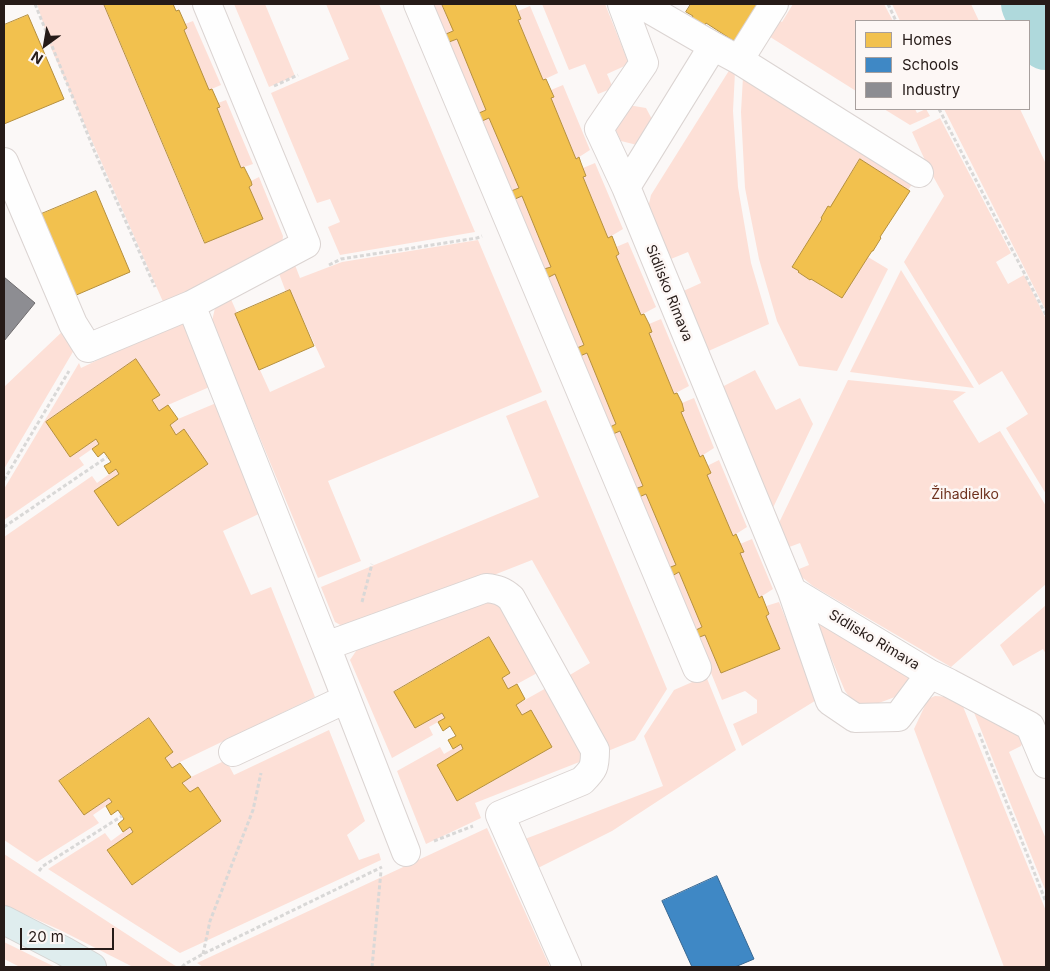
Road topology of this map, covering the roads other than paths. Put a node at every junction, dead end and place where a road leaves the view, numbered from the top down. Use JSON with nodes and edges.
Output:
{"nodes":[{"id":1,"x":208,"y":4,"type":"edge"},
{"id":2,"x":418,"y":4,"type":"edge"},
{"id":3,"x":622,"y":4,"type":"edge"},
{"id":4,"x":642,"y":4,"type":"edge"},
{"id":5,"x":774,"y":4,"type":"edge"},
{"id":6,"x":713,"y":46,"type":"junction"},
{"id":7,"x":739,"y":60,"type":"junction"},
{"id":8,"x":4,"y":162,"type":"edge"},
{"id":9,"x":919,"y":173,"type":"dead end"},
{"id":10,"x":626,"y":188,"type":"junction"},
{"id":11,"x":179,"y":310,"type":"junction"},
{"id":12,"x":792,"y":591,"type":"junction"},
{"id":13,"x":326,"y":646,"type":"junction"},
{"id":14,"x":697,"y":668,"type":"dead end"},
{"id":15,"x":930,"y":674,"type":"junction"},
{"id":16,"x":346,"y":699,"type":"junction"},
{"id":17,"x":233,"y":752,"type":"dead end"},
{"id":18,"x":1046,"y":764,"type":"edge"},
{"id":19,"x":406,"y":852,"type":"road end"},
{"id":20,"x":4,"y":920,"type":"edge"},
{"id":21,"x":92,"y":967,"type":"edge"},
{"id":22,"x":567,"y":967,"type":"edge"}],
"edges":[{"from":1,"to":11,"type":"street"},
{"from":2,"to":14,"type":"street"},
{"from":3,"to":10,"type":"street","name":"Sídlisko Rimava"},
{"from":4,"to":6,"type":"street"},
{"from":5,"to":7,"type":"street"},
{"from":6,"to":7,"type":"street"},
{"from":6,"to":10,"type":"street"},
{"from":7,"to":9,"type":"street"},
{"from":8,"to":11,"type":"street"},
{"from":10,"to":12,"type":"street","name":"Sídlisko Rimava"},
{"from":11,"to":13,"type":"street"},
{"from":12,"to":15,"type":"street","name":"Sídlisko Rimava"},
{"from":12,"to":15,"type":"street","name":"Sídlisko Rimava"},
{"from":13,"to":16,"type":"street"},
{"from":13,"to":22,"type":"street"},
{"from":15,"to":18,"type":"street","name":"Sídlisko Rimava"},
{"from":16,"to":17,"type":"street"},
{"from":16,"to":19,"type":"street"},
{"from":20,"to":21,"type":"main road"}]}
